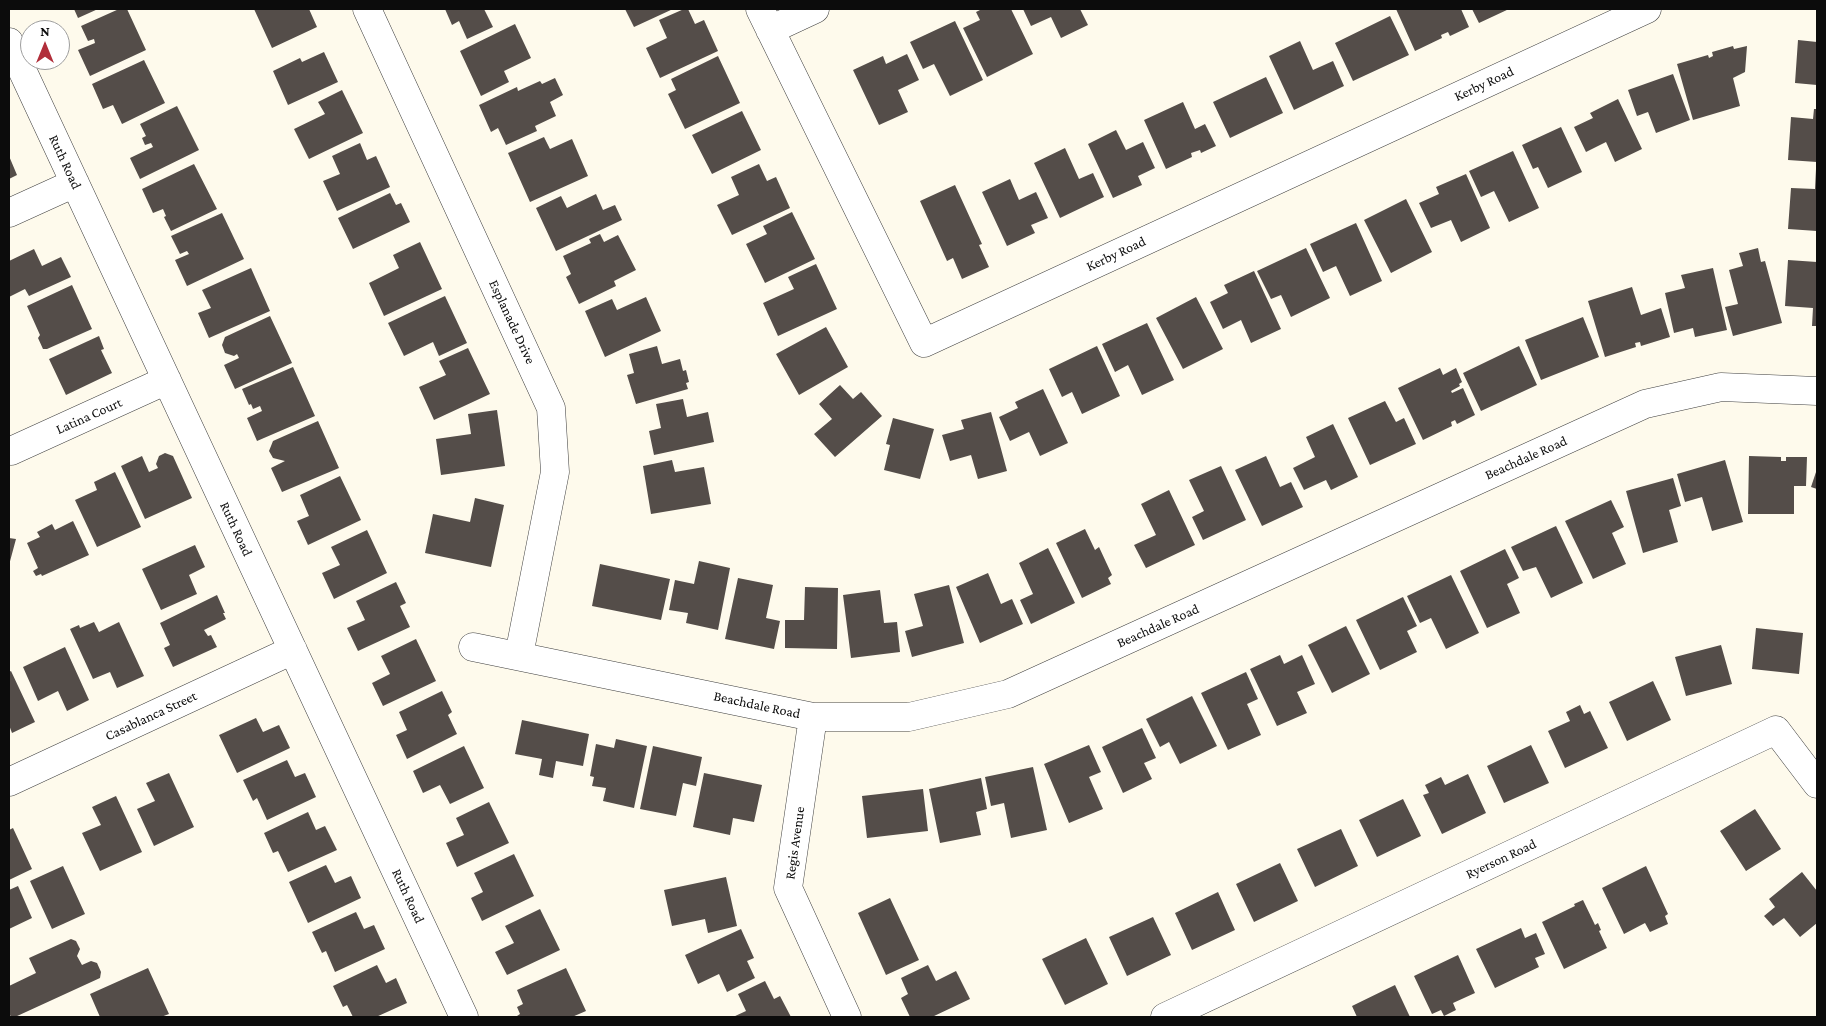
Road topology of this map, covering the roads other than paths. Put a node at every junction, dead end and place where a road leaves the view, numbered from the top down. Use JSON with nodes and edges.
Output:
{"nodes":[{"id":1,"x":367,"y":9,"type":"edge"},
{"id":2,"x":815,"y":9,"type":"edge"},
{"id":3,"x":1647,"y":9,"type":"edge"},
{"id":4,"x":765,"y":19,"type":"edge"},
{"id":5,"x":9,"y":42,"type":"edge"},
{"id":6,"x":75,"y":183,"type":"junction"},
{"id":7,"x":9,"y":213,"type":"edge"},
{"id":8,"x":167,"y":380,"type":"junction"},
{"id":9,"x":1817,"y":391,"type":"edge"},
{"id":10,"x":11,"y":451,"type":"dead end"},
{"id":11,"x":473,"y":646,"type":"dead end"},
{"id":12,"x":293,"y":650,"type":"junction"},
{"id":13,"x":519,"y":655,"type":"junction"},
{"id":14,"x":813,"y":717,"type":"junction"},
{"id":15,"x":9,"y":782,"type":"edge"},
{"id":16,"x":1817,"y":784,"type":"edge"},
{"id":17,"x":464,"y":1017,"type":"edge"},
{"id":18,"x":847,"y":1017,"type":"edge"},
{"id":19,"x":1164,"y":1017,"type":"edge"}],
"edges":[{"from":1,"to":13,"type":"street","name":"Esplanade Drive"},
{"from":2,"to":4,"type":"street"},
{"from":3,"to":4,"type":"street","name":"Kerby Road"},
{"from":5,"to":6,"type":"street","name":"Ruth Road"},
{"from":6,"to":7,"type":"street"},
{"from":6,"to":8,"type":"street","name":"Ruth Road"},
{"from":8,"to":10,"type":"street","name":"Latina Court"},
{"from":8,"to":12,"type":"street","name":"Ruth Road"},
{"from":9,"to":14,"type":"street","name":"Beachdale Road"},
{"from":11,"to":13,"type":"street","name":"Beachdale Road"},
{"from":12,"to":15,"type":"street","name":"Casablanca Street"},
{"from":12,"to":17,"type":"street","name":"Ruth Road"},
{"from":13,"to":14,"type":"street","name":"Beachdale Road"},
{"from":14,"to":18,"type":"street","name":"Regis Avenue"},
{"from":16,"to":19,"type":"street","name":"Ryerson Road"}]}
